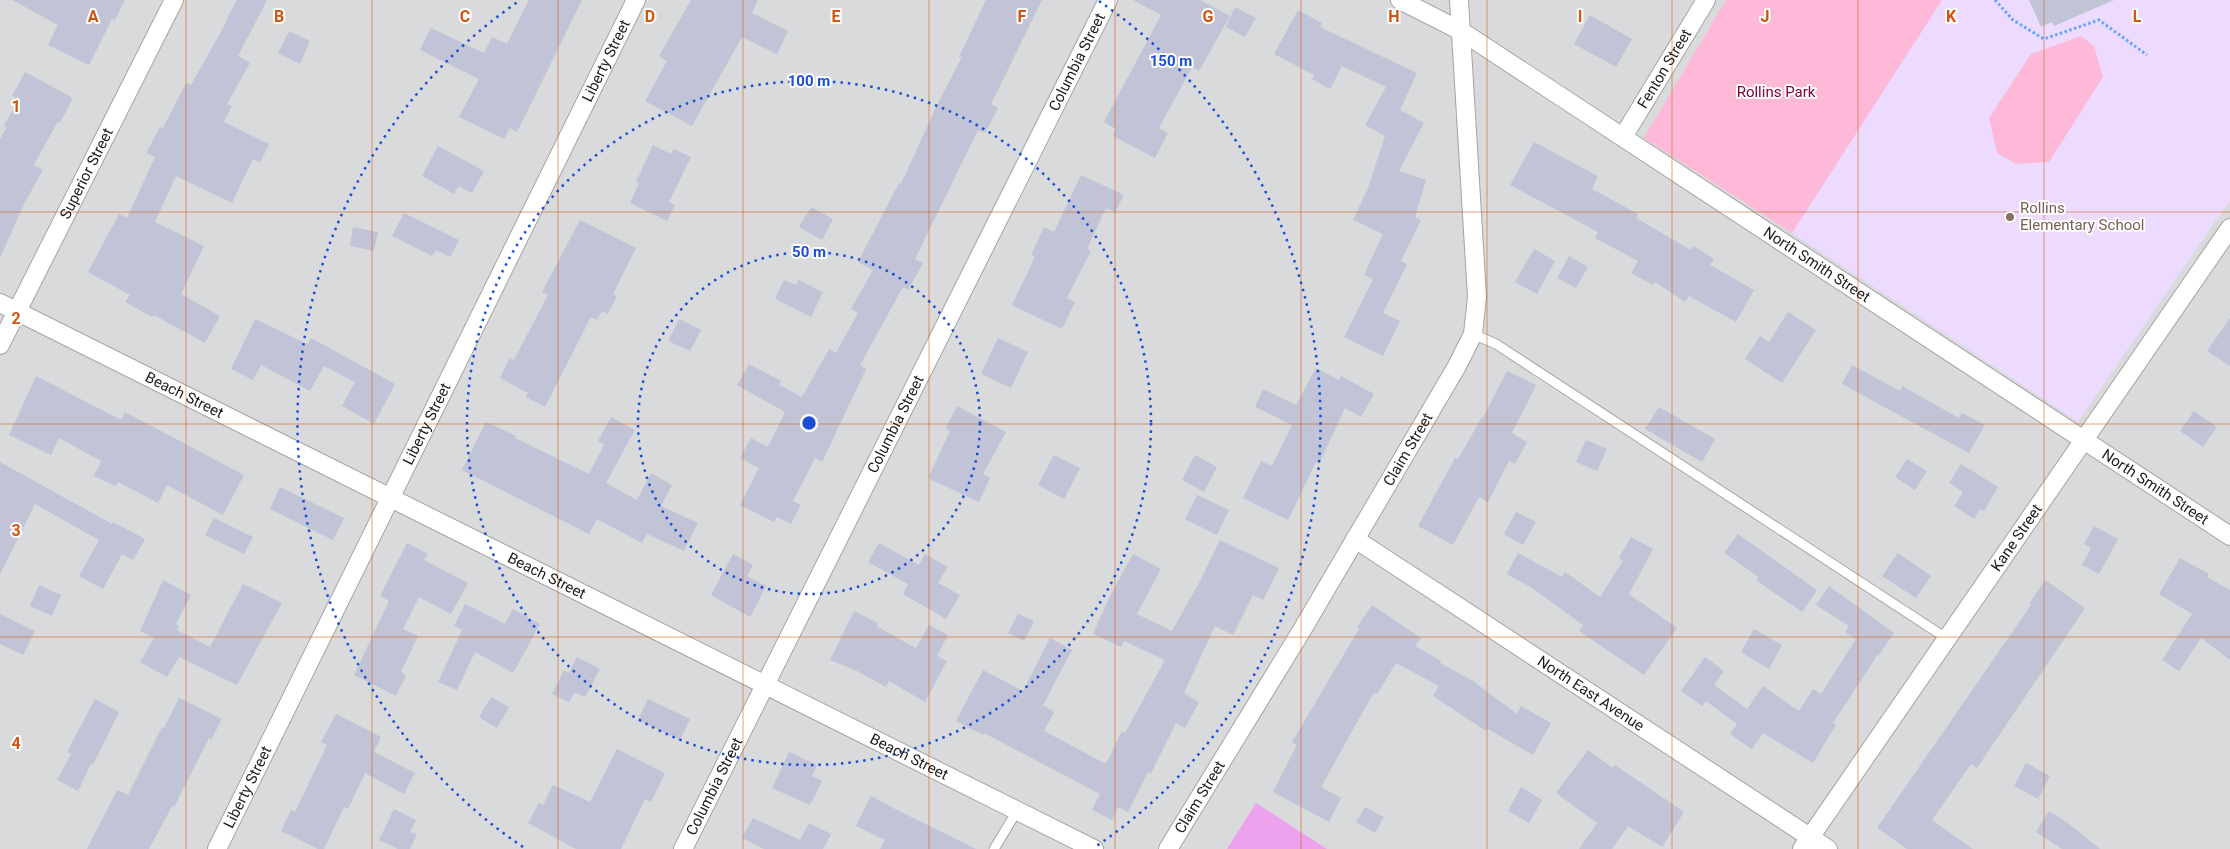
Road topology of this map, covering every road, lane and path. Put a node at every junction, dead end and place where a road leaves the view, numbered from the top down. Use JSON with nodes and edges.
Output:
{"nodes":[{"id":1,"x":174,"y":0,"type":"edge"},
{"id":2,"x":636,"y":0,"type":"edge"},
{"id":3,"x":1108,"y":0,"type":"edge"},
{"id":4,"x":1400,"y":0,"type":"edge"},
{"id":5,"x":1459,"y":0,"type":"edge"},
{"id":6,"x":1706,"y":0,"type":"edge"},
{"id":7,"x":1995,"y":0,"type":"edge"},
{"id":8,"x":1461,"y":31,"type":"junction"},
{"id":9,"x":2147,"y":56,"type":"dead end"},
{"id":10,"x":1623,"y":137,"type":"junction"},
{"id":11,"x":2230,"y":228,"type":"edge"},
{"id":12,"x":0,"y":302,"type":"edge"},
{"id":13,"x":17,"y":311,"type":"junction"},
{"id":14,"x":1473,"y":334,"type":"junction"},
{"id":15,"x":0,"y":346,"type":"edge"},
{"id":16,"x":2083,"y":439,"type":"junction"},
{"id":17,"x":391,"y":496,"type":"junction"},
{"id":18,"x":2230,"y":536,"type":"edge"},
{"id":19,"x":1355,"y":539,"type":"junction"},
{"id":20,"x":1946,"y":638,"type":"junction"},
{"id":21,"x":765,"y":684,"type":"junction"},
{"id":22,"x":1017,"y":811,"type":"junction"},
{"id":23,"x":1806,"y":843,"type":"edge"},
{"id":24,"x":217,"y":849,"type":"edge"},
{"id":25,"x":683,"y":849,"type":"edge"},
{"id":26,"x":994,"y":849,"type":"edge"},
{"id":27,"x":1094,"y":849,"type":"edge"},
{"id":28,"x":1168,"y":849,"type":"edge"},
{"id":29,"x":1828,"y":849,"type":"edge"}],
"edges":[{"from":1,"to":13,"type":"street","name":"Superior Street"},
{"from":2,"to":17,"type":"street","name":"Liberty Street"},
{"from":3,"to":21,"type":"street","name":"Columbia Street"},
{"from":4,"to":8,"type":"street","name":"North Smith Street"},
{"from":5,"to":8,"type":"street","name":"Claim Street"},
{"from":6,"to":10,"type":"street","name":"Fenton Street"},
{"from":7,"to":9,"type":"path"},
{"from":8,"to":10,"type":"street","name":"North Smith Street"},
{"from":8,"to":14,"type":"street","name":"Claim Street"},
{"from":10,"to":16,"type":"street","name":"North Smith Street"},
{"from":11,"to":16,"type":"street","name":"Kane Street"},
{"from":12,"to":13,"type":"street","name":"Beach Street"},
{"from":13,"to":15,"type":"street","name":"Superior Street"},
{"from":13,"to":17,"type":"street","name":"Beach Street"},
{"from":14,"to":19,"type":"street","name":"Claim Street"},
{"from":14,"to":20,"type":"lane"},
{"from":16,"to":18,"type":"street","name":"North Smith Street"},
{"from":16,"to":20,"type":"street","name":"Kane Street"},
{"from":17,"to":21,"type":"street","name":"Beach Street"},
{"from":17,"to":24,"type":"street","name":"Liberty Street"},
{"from":19,"to":23,"type":"street","name":"North East Avenue"},
{"from":19,"to":28,"type":"street","name":"Claim Street"},
{"from":20,"to":23,"type":"street","name":"Kane Street"},
{"from":21,"to":22,"type":"street","name":"Beach Street"},
{"from":21,"to":25,"type":"street","name":"Columbia Street"},
{"from":22,"to":26,"type":"lane"},
{"from":22,"to":27,"type":"street","name":"Beach Street"},
{"from":23,"to":29,"type":"street","name":"North East Avenue"}]}
